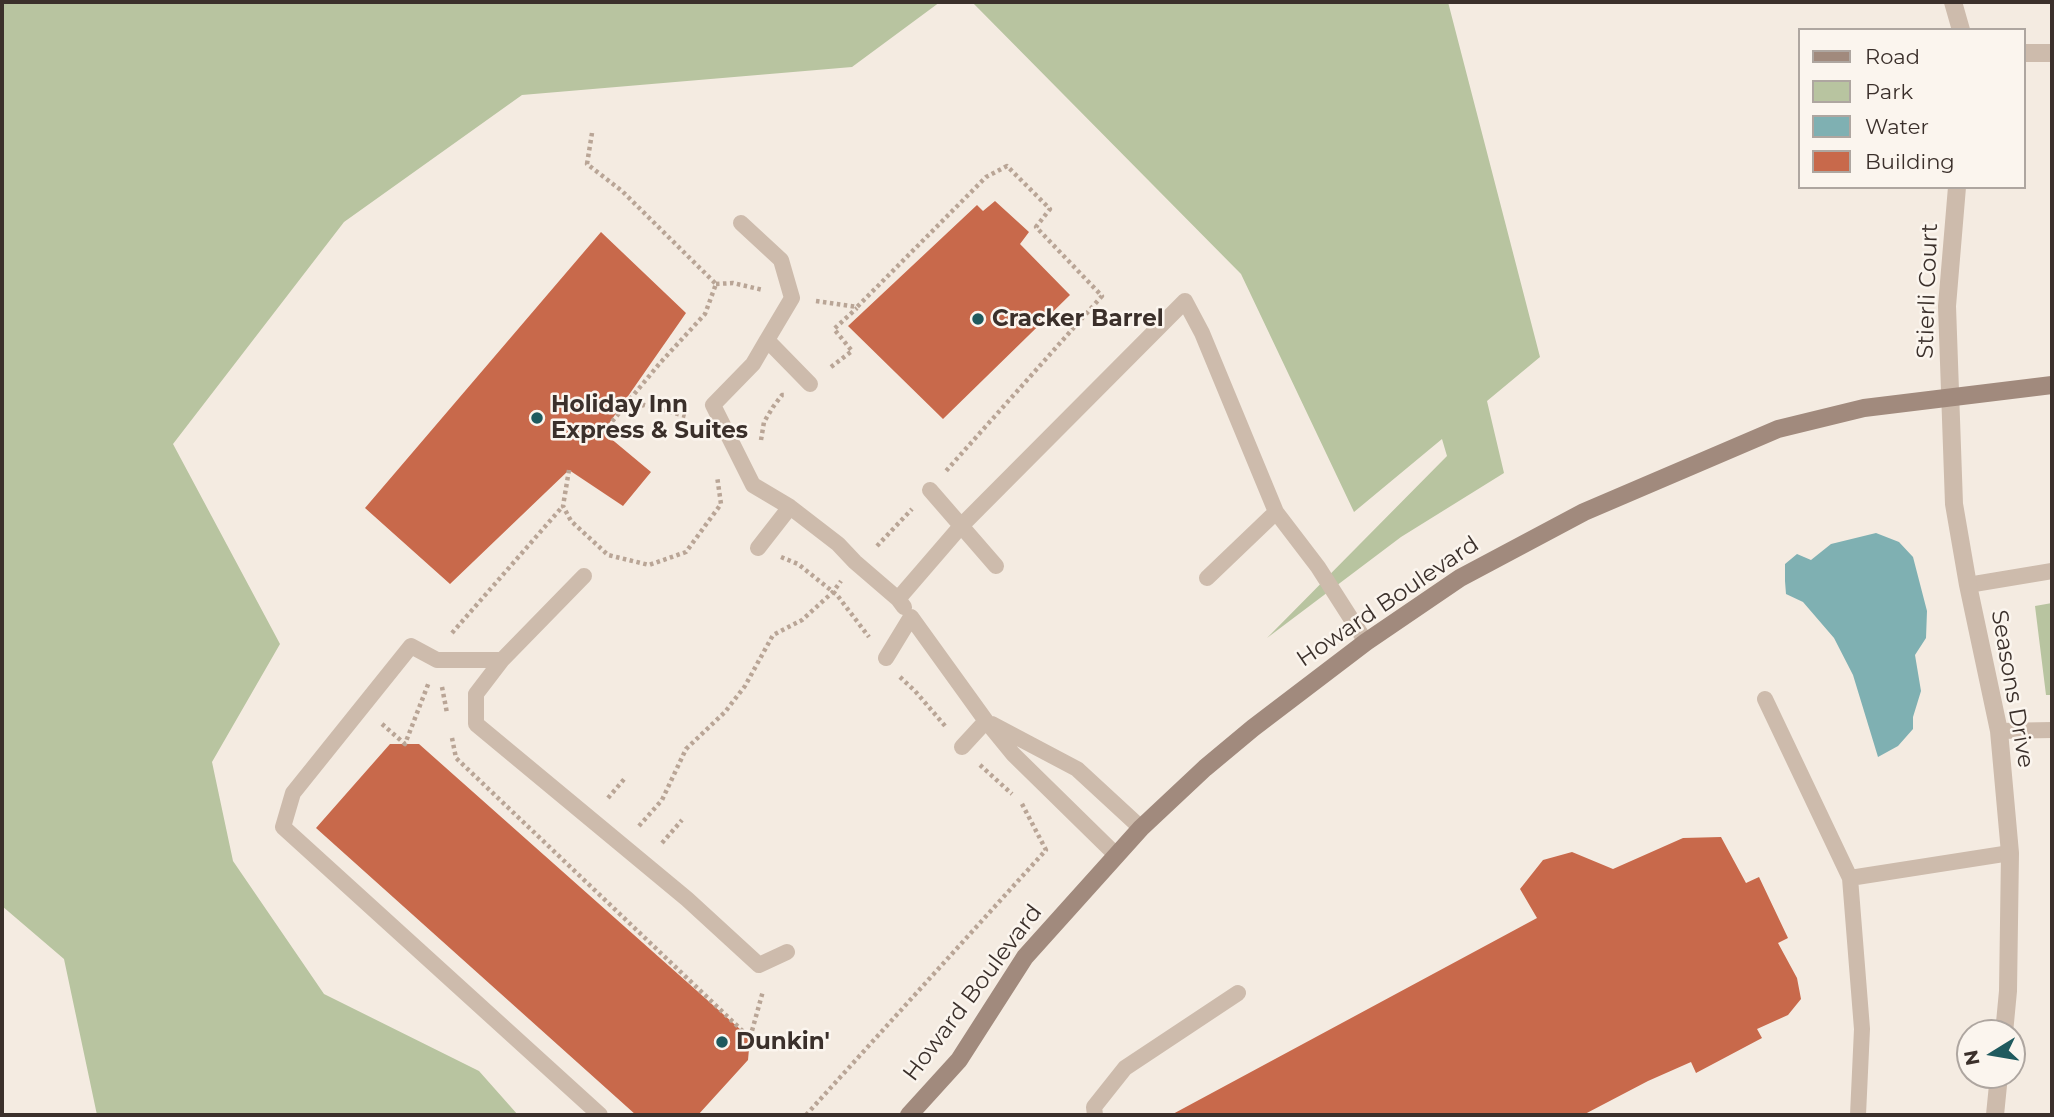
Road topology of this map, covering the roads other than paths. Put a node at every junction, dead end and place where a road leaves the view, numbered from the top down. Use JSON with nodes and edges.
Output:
{"nodes":[{"id":1,"x":1953,"y":2,"type":"edge"},
{"id":2,"x":1960,"y":28,"type":"edge"},
{"id":3,"x":2026,"y":52,"type":"edge"},
{"id":4,"x":2052,"y":52,"type":"edge"},
{"id":5,"x":1957,"y":189,"type":"edge"},
{"id":6,"x":741,"y":223,"type":"dead end"},
{"id":7,"x":767,"y":340,"type":"junction"},
{"id":8,"x":810,"y":384,"type":"road end"},
{"id":9,"x":2052,"y":385,"type":"edge"},
{"id":10,"x":1950,"y":396,"type":"junction"},
{"id":11,"x":930,"y":489,"type":"road end"},
{"id":12,"x":790,"y":508,"type":"junction"},
{"id":13,"x":1276,"y":512,"type":"junction"},
{"id":14,"x":961,"y":526,"type":"junction"},
{"id":15,"x":758,"y":548,"type":"dead end"},
{"id":16,"x":996,"y":566,"type":"dead end"},
{"id":17,"x":2052,"y":571,"type":"edge"},
{"id":18,"x":584,"y":576,"type":"dead end"},
{"id":19,"x":1207,"y":578,"type":"dead end"},
{"id":20,"x":1968,"y":585,"type":"junction"},
{"id":21,"x":898,"y":598,"type":"junction"},
{"id":22,"x":911,"y":617,"type":"junction"},
{"id":23,"x":1366,"y":642,"type":"junction"},
{"id":24,"x":886,"y":658,"type":"road end"},
{"id":25,"x":502,"y":660,"type":"junction"},
{"id":26,"x":1765,"y":699,"type":"dead end"},
{"id":27,"x":986,"y":721,"type":"junction"},
{"id":28,"x":2052,"y":730,"type":"edge"},
{"id":29,"x":1999,"y":731,"type":"junction"},
{"id":30,"x":962,"y":747,"type":"road end"},
{"id":31,"x":1141,"y":828,"type":"junction"},
{"id":32,"x":2010,"y":853,"type":"junction"},
{"id":33,"x":1116,"y":855,"type":"junction"},
{"id":34,"x":1850,"y":878,"type":"junction"},
{"id":35,"x":787,"y":952,"type":"dead end"},
{"id":36,"x":1238,"y":993,"type":"dead end"},
{"id":37,"x":2005,"y":1019,"type":"edge"},
{"id":38,"x":1997,"y":1089,"type":"edge"},
{"id":39,"x":600,"y":1115,"type":"edge"},
{"id":40,"x":909,"y":1115,"type":"edge"},
{"id":41,"x":1095,"y":1115,"type":"edge"},
{"id":42,"x":1857,"y":1115,"type":"edge"},
{"id":43,"x":1994,"y":1115,"type":"edge"}],
"edges":[{"from":1,"to":2,"type":"street"},
{"from":3,"to":4,"type":"street"},
{"from":5,"to":10,"type":"street","name":"Stierli Court"},
{"from":6,"to":7,"type":"lane"},
{"from":7,"to":8,"type":"lane"},
{"from":7,"to":12,"type":"lane"},
{"from":9,"to":10,"type":"main road","name":"Howard Boulevard"},
{"from":10,"to":20,"type":"street","name":"Seasons Drive"},
{"from":10,"to":23,"type":"main road","name":"Howard Boulevard"},
{"from":11,"to":14,"type":"lane"},
{"from":12,"to":15,"type":"lane"},
{"from":12,"to":21,"type":"lane"},
{"from":13,"to":14,"type":"lane"},
{"from":13,"to":19,"type":"lane"},
{"from":13,"to":23,"type":"lane"},
{"from":14,"to":16,"type":"lane"},
{"from":14,"to":21,"type":"lane"},
{"from":17,"to":20,"type":"lane"},
{"from":18,"to":25,"type":"lane"},
{"from":20,"to":29,"type":"street","name":"Seasons Drive"},
{"from":21,"to":22,"type":"lane"},
{"from":22,"to":24,"type":"lane"},
{"from":22,"to":27,"type":"lane"},
{"from":23,"to":31,"type":"main road","name":"Howard Boulevard"},
{"from":25,"to":35,"type":"lane"},
{"from":25,"to":39,"type":"lane"},
{"from":26,"to":34,"type":"lane"},
{"from":27,"to":30,"type":"lane"},
{"from":27,"to":31,"type":"lane"},
{"from":27,"to":33,"type":"lane"},
{"from":28,"to":29,"type":"lane"},
{"from":29,"to":32,"type":"street","name":"Seasons Drive"},
{"from":31,"to":33,"type":"main road","name":"Howard Boulevard"},
{"from":32,"to":34,"type":"lane"},
{"from":32,"to":37,"type":"street","name":"Seasons Drive"},
{"from":33,"to":40,"type":"main road","name":"Howard Boulevard"},
{"from":34,"to":42,"type":"lane"},
{"from":36,"to":41,"type":"lane"},
{"from":38,"to":43,"type":"street"}]}
